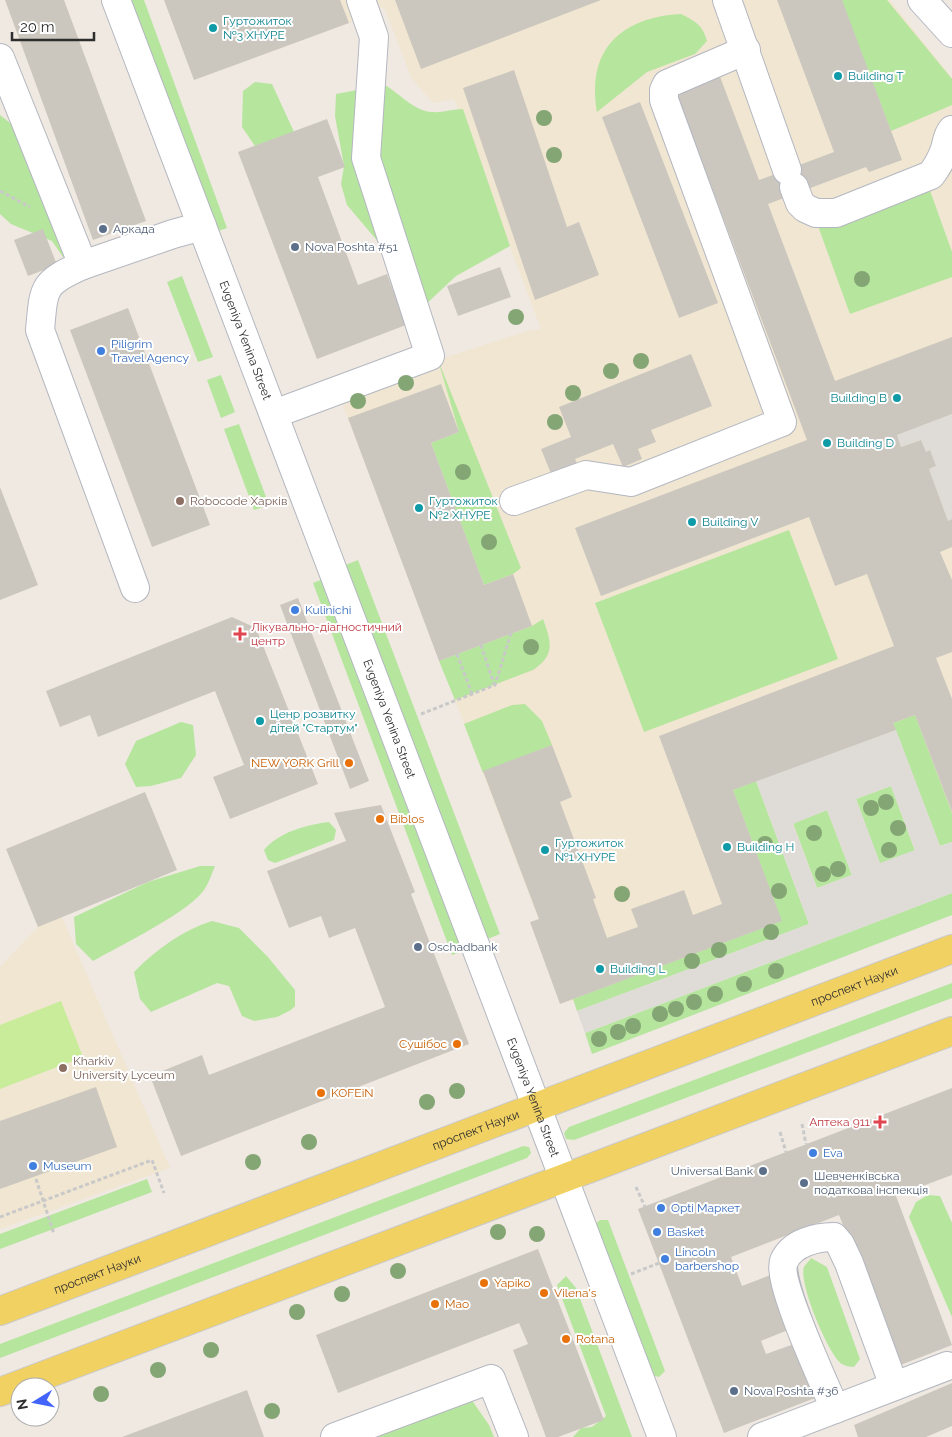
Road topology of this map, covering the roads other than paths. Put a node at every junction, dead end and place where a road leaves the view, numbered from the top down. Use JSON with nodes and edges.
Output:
{"nodes":[{"id":1,"x":116,"y":0,"type":"edge"},
{"id":2,"x":362,"y":0,"type":"edge"},
{"id":3,"x":727,"y":0,"type":"edge"},
{"id":4,"x":922,"y":0,"type":"edge"},
{"id":5,"x":952,"y":33,"type":"edge"},
{"id":6,"x":746,"y":50,"type":"junction"},
{"id":7,"x":0,"y":58,"type":"edge"},
{"id":8,"x":952,"y":130,"type":"edge"},
{"id":9,"x":202,"y":226,"type":"junction"},
{"id":10,"x":83,"y":265,"type":"junction"},
{"id":11,"x":274,"y":414,"type":"junction"},
{"id":12,"x":514,"y":501,"type":"dead end"},
{"id":13,"x":135,"y":588,"type":"dead end"},
{"id":14,"x":952,"y":949,"type":"edge"},
{"id":15,"x":952,"y":1031,"type":"edge"},
{"id":16,"x":537,"y":1107,"type":"junction"},
{"id":17,"x":564,"y":1178,"type":"junction"},
{"id":18,"x":0,"y":1311,"type":"edge"},
{"id":19,"x":947,"y":1366,"type":"dead end"},
{"id":20,"x":894,"y":1386,"type":"junction"},
{"id":21,"x":0,"y":1392,"type":"edge"},
{"id":22,"x":835,"y":1409,"type":"junction"},
{"id":23,"x":335,"y":1437,"type":"edge"},
{"id":24,"x":514,"y":1437,"type":"edge"},
{"id":25,"x":662,"y":1437,"type":"edge"},
{"id":26,"x":762,"y":1437,"type":"edge"}],
"edges":[{"from":1,"to":9,"type":"street","name":"Evgeniya Yenina Street"},
{"from":2,"to":11,"type":"street"},
{"from":3,"to":6,"type":"street"},
{"from":4,"to":5,"type":"street"},
{"from":6,"to":8,"type":"street"},
{"from":6,"to":12,"type":"street"},
{"from":7,"to":10,"type":"street"},
{"from":9,"to":10,"type":"street"},
{"from":9,"to":11,"type":"street","name":"Evgeniya Yenina Street"},
{"from":10,"to":13,"type":"street"},
{"from":11,"to":16,"type":"street","name":"Evgeniya Yenina Street"},
{"from":14,"to":16,"type":"main road","name":"проспект Науки"},
{"from":15,"to":17,"type":"main road"},
{"from":16,"to":17,"type":"street","name":"Evgeniya Yenina Street"},
{"from":16,"to":18,"type":"main road","name":"проспект Науки"},
{"from":17,"to":21,"type":"main road"},
{"from":17,"to":25,"type":"street","name":"Evgeniya Yenina Street"},
{"from":19,"to":20,"type":"street"},
{"from":20,"to":22,"type":"street"},
{"from":20,"to":22,"type":"street"},
{"from":22,"to":26,"type":"street"},
{"from":23,"to":24,"type":"street"}]}
